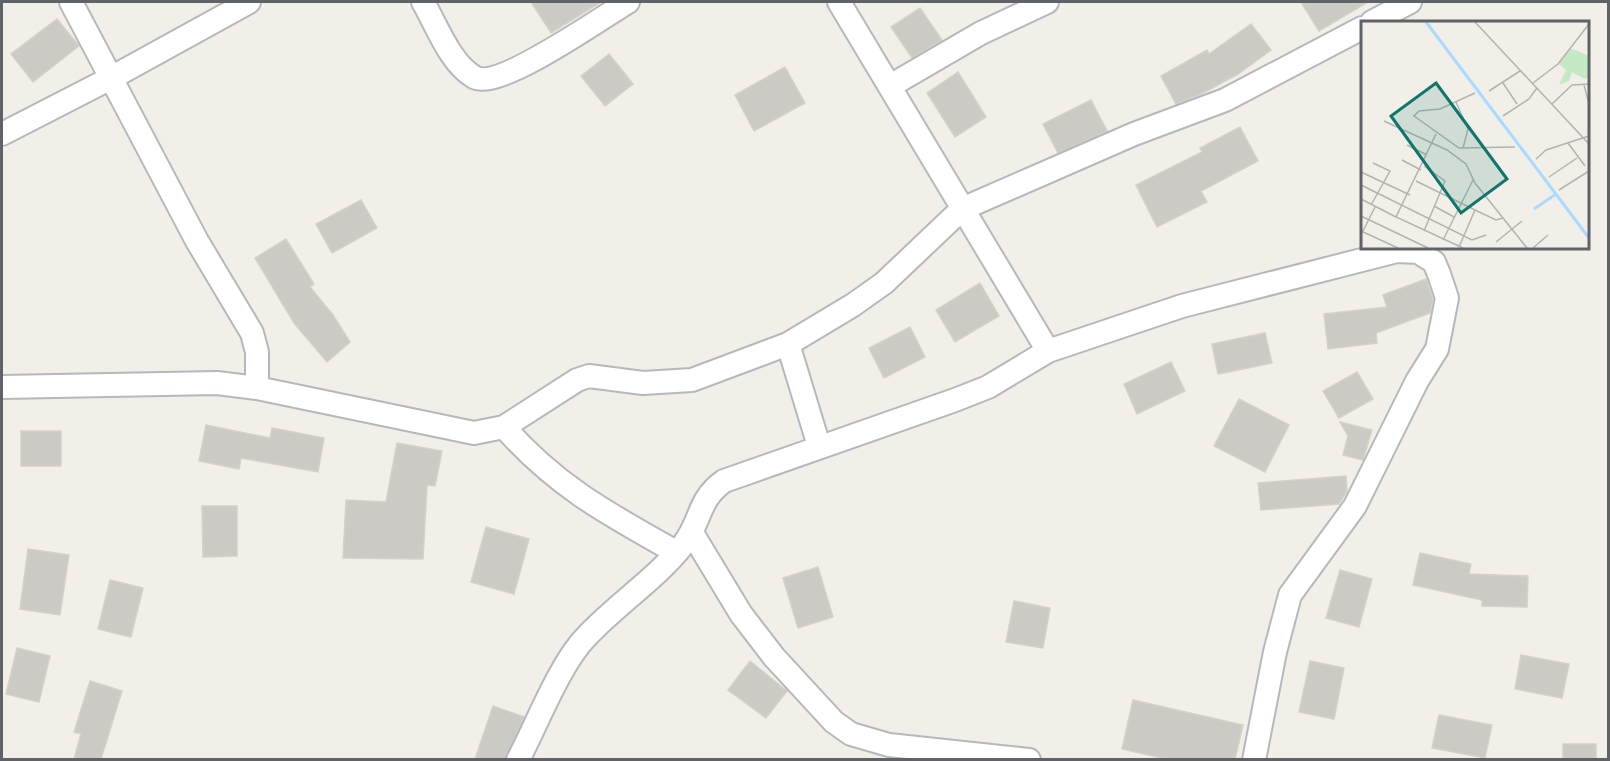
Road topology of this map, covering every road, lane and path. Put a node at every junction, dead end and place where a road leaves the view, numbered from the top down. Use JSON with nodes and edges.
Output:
{"nodes":[{"id":1,"x":71,"y":2,"type":"edge"},
{"id":2,"x":249,"y":2,"type":"edge"},
{"id":3,"x":423,"y":2,"type":"edge"},
{"id":4,"x":628,"y":2,"type":"edge"},
{"id":5,"x":839,"y":2,"type":"edge"},
{"id":6,"x":1047,"y":2,"type":"edge"},
{"id":7,"x":1410,"y":2,"type":"edge"},
{"id":8,"x":1374,"y":21,"type":"edge"},
{"id":9,"x":1361,"y":29,"type":"edge"},
{"id":10,"x":111,"y":78,"type":"junction"},
{"id":11,"x":890,"y":86,"type":"junction"},
{"id":12,"x":2,"y":134,"type":"edge"},
{"id":13,"x":962,"y":209,"type":"junction"},
{"id":14,"x":788,"y":344,"type":"junction"},
{"id":15,"x":1048,"y":351,"type":"junction"},
{"id":16,"x":2,"y":387,"type":"edge"},
{"id":17,"x":257,"y":388,"type":"junction"},
{"id":18,"x":504,"y":428,"type":"junction"},
{"id":19,"x":819,"y":446,"type":"junction"},
{"id":20,"x":692,"y":533,"type":"junction"},
{"id":21,"x":676,"y":552,"type":"junction"},
{"id":22,"x":518,"y":759,"type":"edge"},
{"id":23,"x":1029,"y":759,"type":"edge"},
{"id":24,"x":1254,"y":759,"type":"edge"}],
"edges":[{"from":1,"to":10,"type":"street"},
{"from":2,"to":10,"type":"street"},
{"from":3,"to":4,"type":"street"},
{"from":5,"to":11,"type":"street"},
{"from":6,"to":11,"type":"street"},
{"from":7,"to":8,"type":"street"},
{"from":9,"to":13,"type":"street"},
{"from":10,"to":12,"type":"street"},
{"from":10,"to":17,"type":"street"},
{"from":11,"to":13,"type":"street"},
{"from":13,"to":14,"type":"street"},
{"from":13,"to":15,"type":"street"},
{"from":14,"to":18,"type":"street"},
{"from":14,"to":19,"type":"street"},
{"from":15,"to":19,"type":"street"},
{"from":15,"to":24,"type":"street"},
{"from":16,"to":17,"type":"street"},
{"from":17,"to":18,"type":"street"},
{"from":18,"to":21,"type":"street"},
{"from":19,"to":20,"type":"street"},
{"from":20,"to":21,"type":"street"},
{"from":20,"to":23,"type":"street"},
{"from":21,"to":22,"type":"street"}]}
